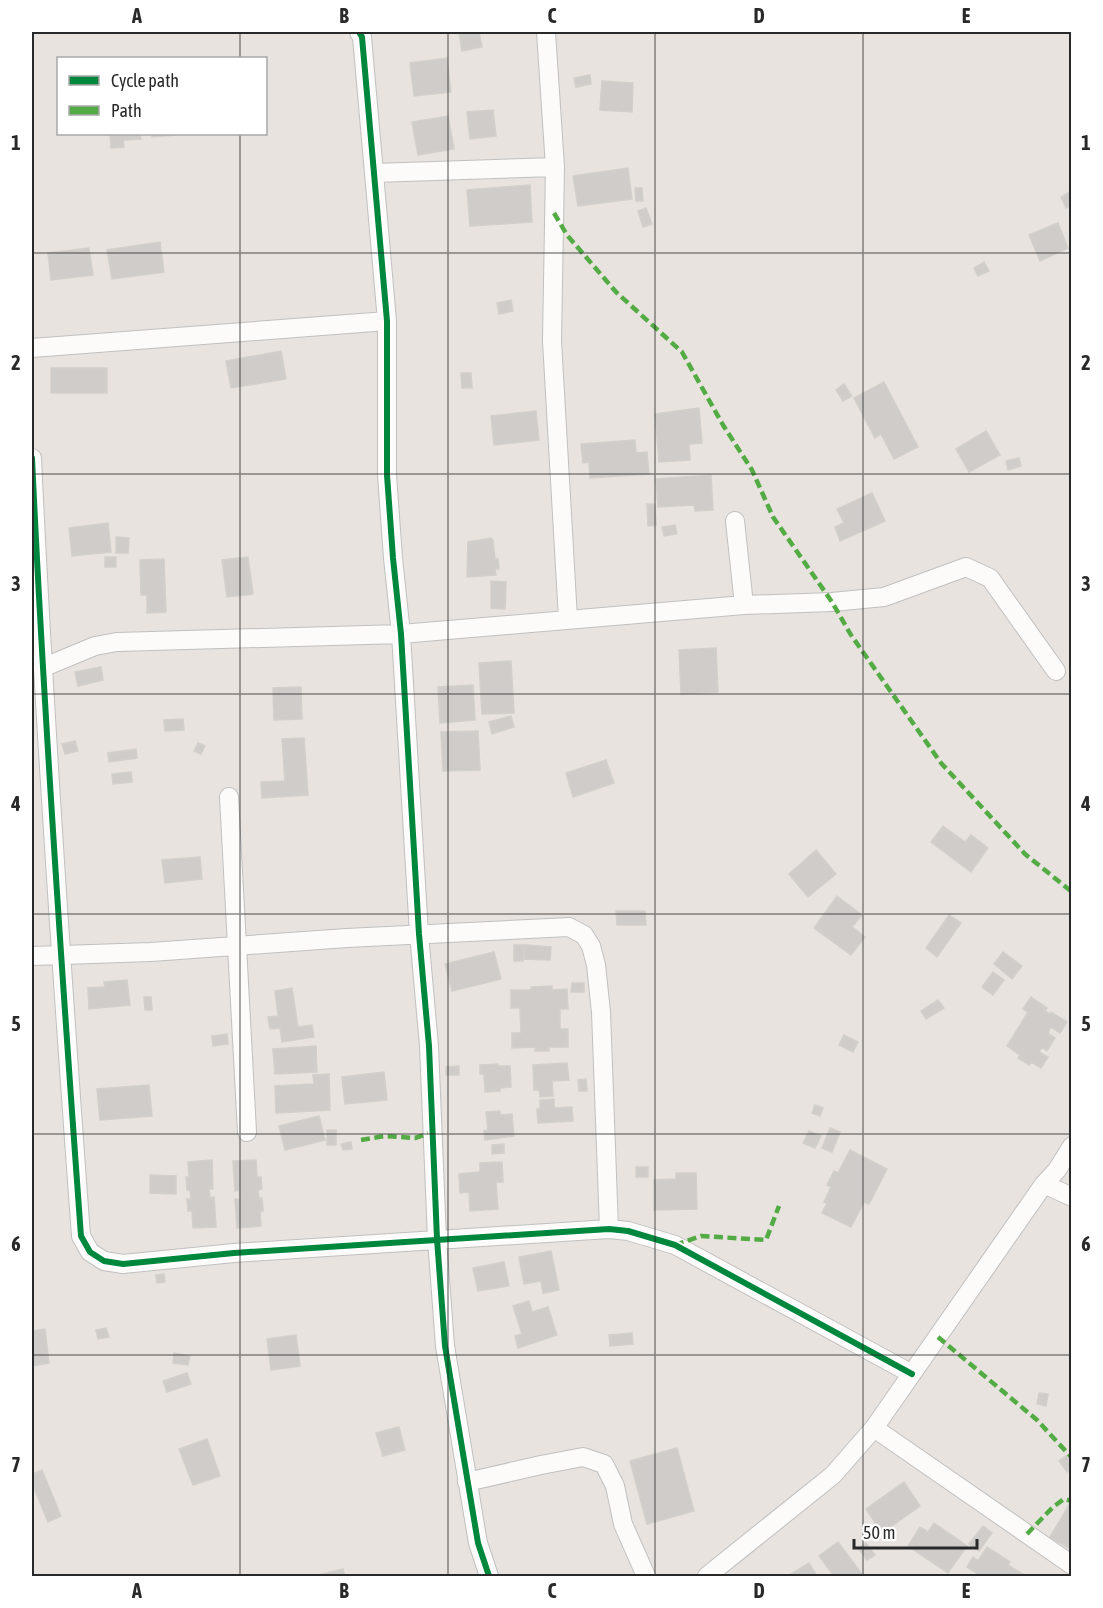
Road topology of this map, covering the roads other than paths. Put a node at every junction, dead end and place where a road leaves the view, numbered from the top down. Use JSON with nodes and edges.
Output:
{"nodes":[{"id":1,"x":359,"y":32,"type":"edge"},
{"id":2,"x":546,"y":32,"type":"edge"},
{"id":3,"x":555,"y":167,"type":"junction"},
{"id":4,"x":374,"y":173,"type":"junction"},
{"id":5,"x":387,"y":321,"type":"junction"},
{"id":6,"x":32,"y":348,"type":"edge"},
{"id":7,"x":32,"y":458,"type":"edge"},
{"id":8,"x":735,"y":521,"type":"dead end"},
{"id":9,"x":744,"y":605,"type":"junction"},
{"id":10,"x":568,"y":619,"type":"junction"},
{"id":11,"x":401,"y":634,"type":"junction"},
{"id":12,"x":42,"y":668,"type":"junction"},
{"id":13,"x":1056,"y":671,"type":"dead end"},
{"id":14,"x":229,"y":797,"type":"dead end"},
{"id":15,"x":418,"y":934,"type":"junction"},
{"id":16,"x":236,"y":946,"type":"junction"},
{"id":17,"x":32,"y":956,"type":"edge"},
{"id":18,"x":60,"y":957,"type":"junction"},
{"id":19,"x":247,"y":1131,"type":"dead end"},
{"id":20,"x":1071,"y":1146,"type":"edge"},
{"id":21,"x":1044,"y":1184,"type":"junction"},
{"id":22,"x":1071,"y":1197,"type":"edge"},
{"id":23,"x":609,"y":1229,"type":"junction"},
{"id":24,"x":437,"y":1239,"type":"junction"},
{"id":25,"x":912,"y":1374,"type":"junction"},
{"id":26,"x":874,"y":1428,"type":"junction"},
{"id":27,"x":467,"y":1482,"type":"junction"},
{"id":28,"x":1071,"y":1565,"type":"edge"},
{"id":29,"x":489,"y":1576,"type":"edge"},
{"id":30,"x":646,"y":1576,"type":"edge"},
{"id":31,"x":707,"y":1576,"type":"edge"}],
"edges":[{"from":1,"to":4,"type":"street"},
{"from":2,"to":3,"type":"street"},
{"from":3,"to":4,"type":"street"},
{"from":3,"to":10,"type":"street"},
{"from":4,"to":5,"type":"street"},
{"from":5,"to":6,"type":"street"},
{"from":5,"to":11,"type":"street"},
{"from":7,"to":12,"type":"street"},
{"from":8,"to":9,"type":"street"},
{"from":9,"to":10,"type":"street"},
{"from":9,"to":13,"type":"street"},
{"from":10,"to":11,"type":"street"},
{"from":11,"to":12,"type":"street"},
{"from":11,"to":15,"type":"street"},
{"from":12,"to":18,"type":"street"},
{"from":14,"to":16,"type":"street"},
{"from":15,"to":16,"type":"street"},
{"from":15,"to":23,"type":"street"},
{"from":15,"to":24,"type":"street"},
{"from":16,"to":18,"type":"street"},
{"from":16,"to":19,"type":"street"},
{"from":17,"to":18,"type":"street"},
{"from":18,"to":24,"type":"street"},
{"from":20,"to":21,"type":"street"},
{"from":21,"to":22,"type":"street"},
{"from":21,"to":25,"type":"street"},
{"from":23,"to":24,"type":"street"},
{"from":23,"to":25,"type":"street"},
{"from":24,"to":27,"type":"street"},
{"from":25,"to":26,"type":"street"},
{"from":26,"to":28,"type":"street"},
{"from":26,"to":31,"type":"street"},
{"from":27,"to":29,"type":"street"},
{"from":27,"to":30,"type":"street"}]}
